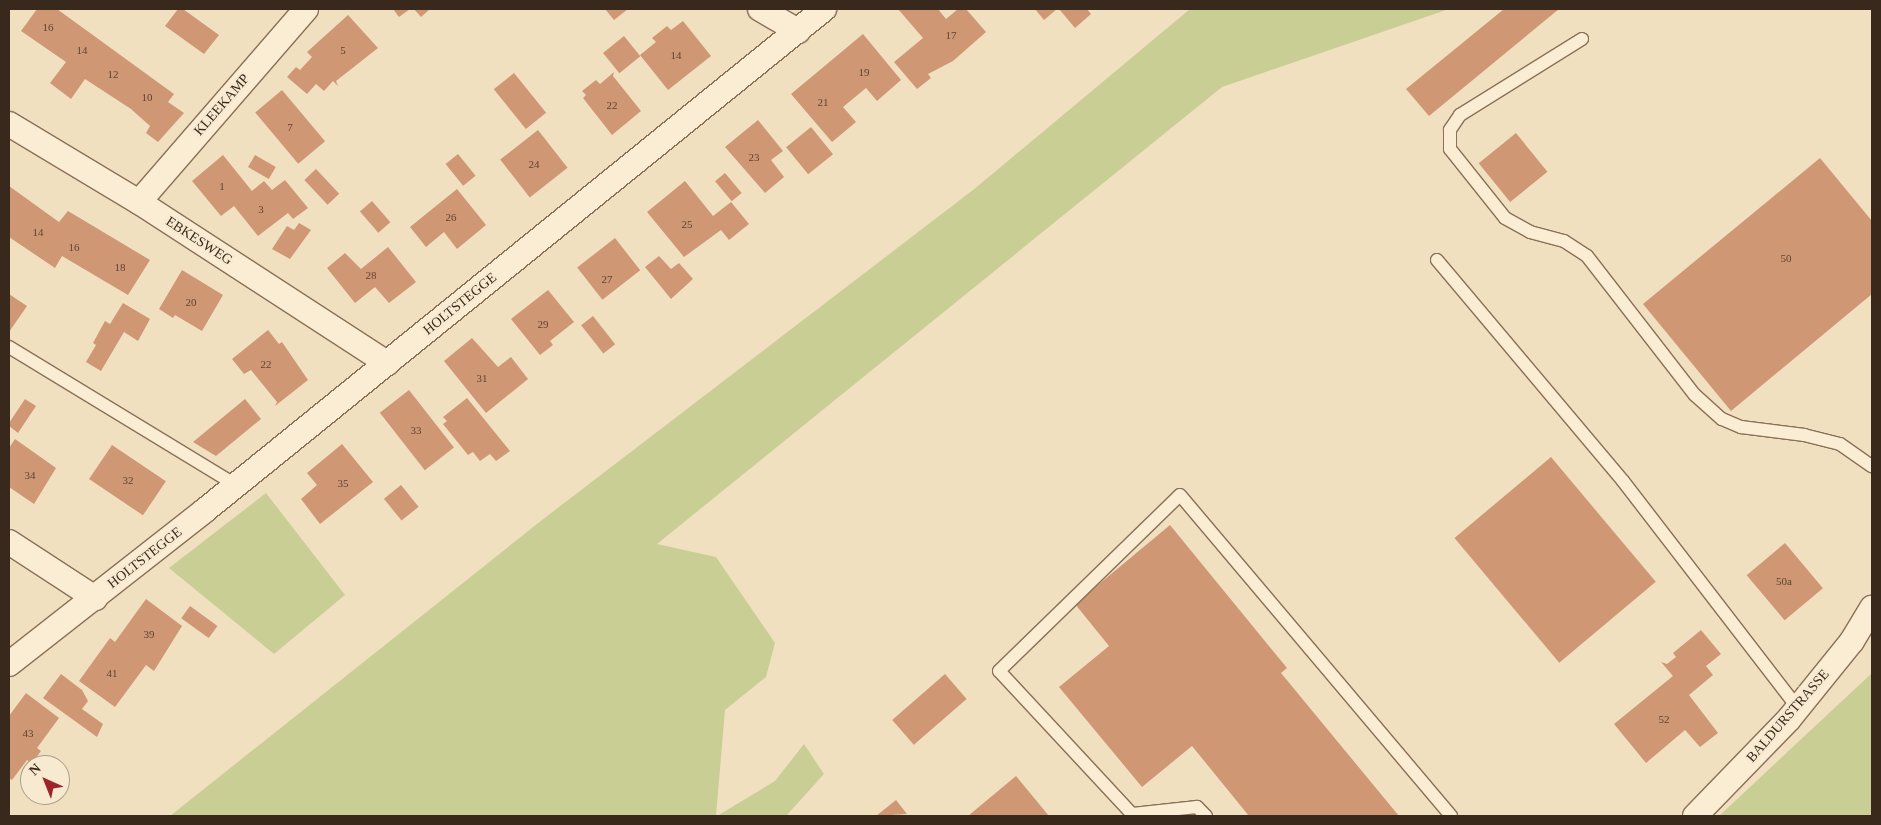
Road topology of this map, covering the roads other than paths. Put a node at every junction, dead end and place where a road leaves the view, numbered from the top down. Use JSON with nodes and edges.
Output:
{"nodes":[{"id":1,"x":306,"y":9,"type":"edge"},
{"id":2,"x":760,"y":9,"type":"edge"},
{"id":3,"x":824,"y":9,"type":"edge"},
{"id":4,"x":798,"y":31,"type":"junction"},
{"id":5,"x":1582,"y":39,"type":"dead end"},
{"id":6,"x":9,"y":124,"type":"edge"},
{"id":7,"x":139,"y":202,"type":"junction"},
{"id":8,"x":1437,"y":260,"type":"dead end"},
{"id":9,"x":9,"y":347,"type":"edge"},
{"id":10,"x":387,"y":363,"type":"junction"},
{"id":11,"x":1872,"y":466,"type":"edge"},
{"id":12,"x":236,"y":485,"type":"junction"},
{"id":13,"x":9,"y":542,"type":"edge"},
{"id":14,"x":95,"y":598,"type":"junction"},
{"id":15,"x":1872,"y":608,"type":"edge"},
{"id":16,"x":9,"y":664,"type":"edge"},
{"id":17,"x":1798,"y":708,"type":"junction"},
{"id":18,"x":1206,"y":816,"type":"edge"},
{"id":19,"x":1451,"y":816,"type":"edge"},
{"id":20,"x":1695,"y":816,"type":"edge"}],
"edges":[{"from":1,"to":7,"type":"street","name":"KLEEKAMP"},
{"from":2,"to":4,"type":"street"},
{"from":3,"to":4,"type":"street","name":"HOLTSTEGGE"},
{"from":4,"to":10,"type":"street","name":"HOLTSTEGGE"},
{"from":5,"to":11,"type":"lane"},
{"from":6,"to":7,"type":"street","name":"EBKESWEG"},
{"from":7,"to":10,"type":"street","name":"EBKESWEG"},
{"from":8,"to":17,"type":"lane"},
{"from":9,"to":12,"type":"lane"},
{"from":10,"to":12,"type":"street","name":"HOLTSTEGGE"},
{"from":12,"to":14,"type":"street","name":"HOLTSTEGGE"},
{"from":13,"to":14,"type":"street","name":"HOLTSTEGGE"},
{"from":14,"to":16,"type":"street","name":"HOLTSTEGGE"},
{"from":15,"to":17,"type":"street","name":"BALDURSTRASSE"},
{"from":17,"to":20,"type":"street","name":"BALDURSTRASSE"},
{"from":18,"to":19,"type":"lane"}]}
